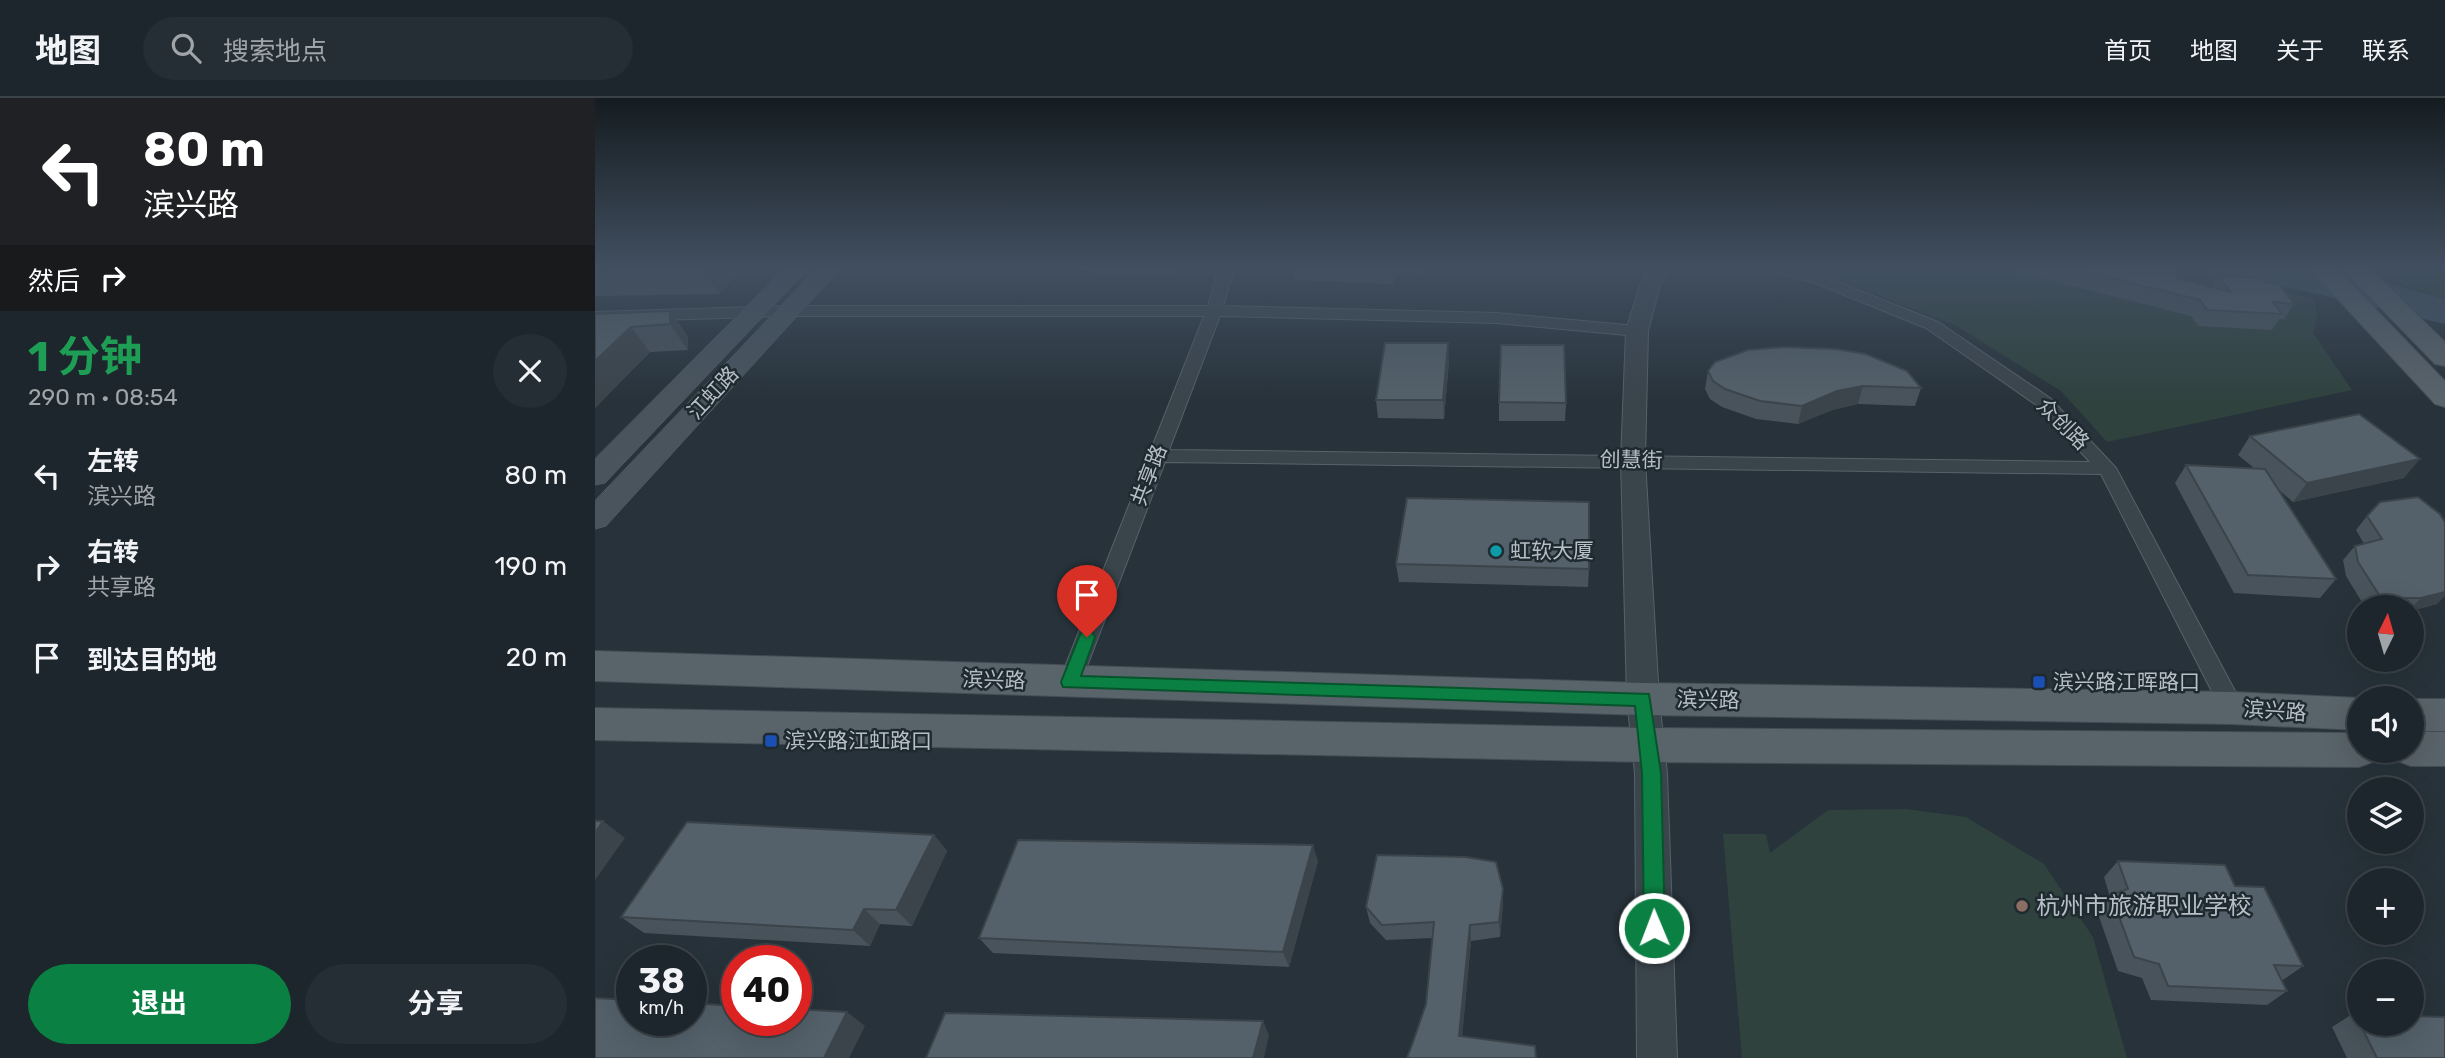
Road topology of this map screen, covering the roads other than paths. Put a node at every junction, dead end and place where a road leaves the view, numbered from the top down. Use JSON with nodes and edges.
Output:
{"nodes":[{"id":1,"x":1213,"y":311,"type":"edge"},
{"id":2,"x":776,"y":312,"type":"edge"},
{"id":3,"x":789,"y":312,"type":"edge"},
{"id":4,"x":1245,"y":312,"type":"edge"},
{"id":5,"x":1642,"y":312,"type":"edge"},
{"id":6,"x":1899,"y":312,"type":"edge"},
{"id":7,"x":2363,"y":312,"type":"edge"},
{"id":8,"x":2399,"y":312,"type":"edge"},
{"id":9,"x":755,"y":313,"type":"junction"},
{"id":10,"x":595,"y":317,"type":"edge"},
{"id":11,"x":1637,"y":331,"type":"junction"},
{"id":12,"x":2445,"y":358,"type":"edge"},
{"id":13,"x":2445,"y":398,"type":"edge"},
{"id":14,"x":1156,"y":456,"type":"junction"},
{"id":15,"x":1633,"y":460,"type":"junction"},
{"id":16,"x":2107,"y":468,"type":"junction"},
{"id":17,"x":595,"y":476,"type":"edge"},
{"id":18,"x":595,"y":519,"type":"edge"},
{"id":19,"x":595,"y":666,"type":"edge"},
{"id":20,"x":1069,"y":682,"type":"junction"},
{"id":21,"x":1643,"y":699,"type":"junction"},
{"id":22,"x":2232,"y":708,"type":"junction"},
{"id":23,"x":2347,"y":714,"type":"edge"},
{"id":24,"x":2424,"y":715,"type":"edge"},
{"id":25,"x":2445,"y":715,"type":"edge"},
{"id":26,"x":595,"y":724,"type":"edge"},
{"id":27,"x":1648,"y":745,"type":"junction"},
{"id":28,"x":2424,"y":749,"type":"edge"},
{"id":29,"x":2445,"y":749,"type":"edge"},
{"id":30,"x":2347,"y":750,"type":"edge"},
{"id":31,"x":1657,"y":1058,"type":"edge"}],
"edges":[{"from":1,"to":14,"type":"street","name":"共享路"},
{"from":2,"to":9,"type":"street"},
{"from":3,"to":18,"type":"main road","name":"江虹路"},
{"from":4,"to":11,"type":"street"},
{"from":5,"to":11,"type":"street"},
{"from":6,"to":16,"type":"street","name":"众创路"},
{"from":7,"to":13,"type":"main road"},
{"from":8,"to":12,"type":"main road"},
{"from":9,"to":10,"type":"street"},
{"from":9,"to":17,"type":"main road","name":"江虹路"},
{"from":11,"to":15,"type":"street"},
{"from":14,"to":15,"type":"street","name":"创慧街"},
{"from":14,"to":20,"type":"street","name":"共享路"},
{"from":15,"to":16,"type":"street","name":"创慧街"},
{"from":15,"to":21,"type":"street"},
{"from":16,"to":22,"type":"street","name":"众创路"},
{"from":19,"to":20,"type":"main road","name":"滨兴路"},
{"from":20,"to":21,"type":"main road","name":"滨兴路"},
{"from":21,"to":22,"type":"main road","name":"滨兴路"},
{"from":21,"to":27,"type":"street"},
{"from":22,"to":23,"type":"main road","name":"滨兴路"},
{"from":24,"to":25,"type":"main road"},
{"from":26,"to":27,"type":"main road","name":"滨兴路"},
{"from":27,"to":30,"type":"main road","name":"滨兴路"},
{"from":27,"to":31,"type":"street"},
{"from":28,"to":29,"type":"main road"}]}
